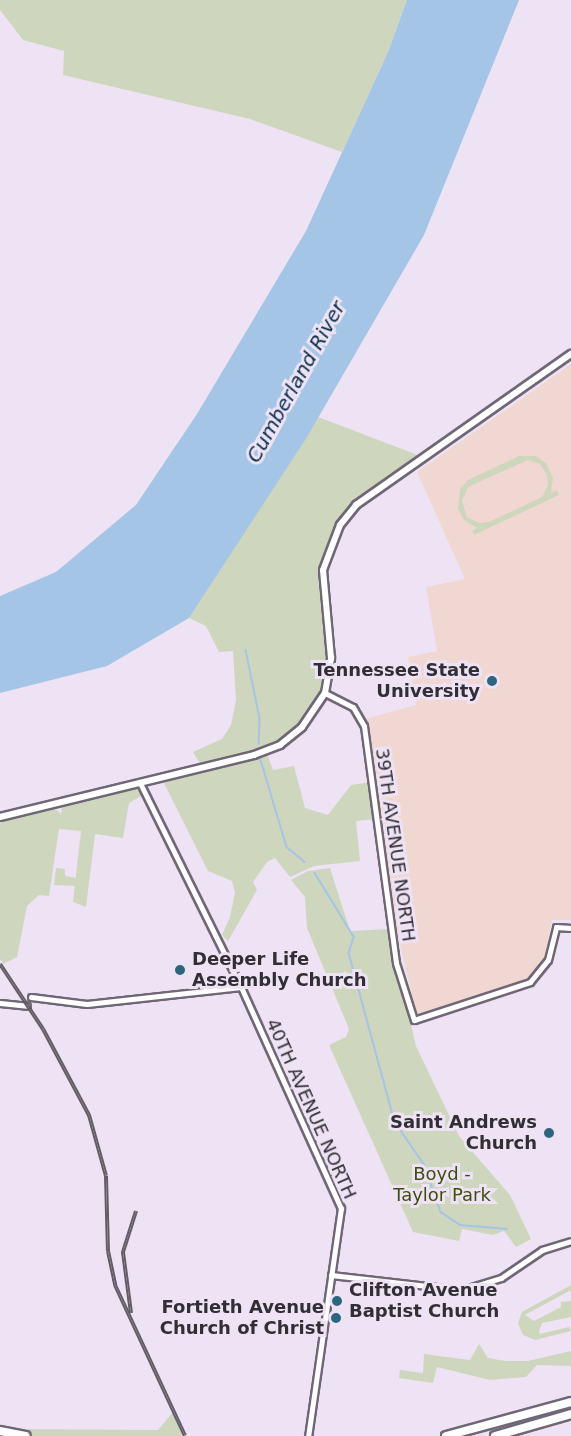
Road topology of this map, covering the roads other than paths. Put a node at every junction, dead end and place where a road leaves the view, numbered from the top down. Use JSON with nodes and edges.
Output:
{"nodes":[{"id":1,"x":571,"y":354,"type":"edge"},
{"id":2,"x":325,"y":693,"type":"junction"},
{"id":3,"x":140,"y":783,"type":"junction"},
{"id":4,"x":0,"y":818,"type":"edge"},
{"id":5,"x":571,"y":928,"type":"edge"},
{"id":6,"x":241,"y":987,"type":"junction"},
{"id":7,"x":31,"y":997,"type":"dead end"},
{"id":8,"x":0,"y":1003,"type":"edge"},
{"id":9,"x":27,"y":1006,"type":"dead end"},
{"id":10,"x":571,"y":1241,"type":"edge"},
{"id":11,"x":331,"y":1275,"type":"junction"},
{"id":12,"x":571,"y":1402,"type":"edge"},
{"id":13,"x":571,"y":1414,"type":"edge"},
{"id":14,"x":0,"y":1431,"type":"edge"},
{"id":15,"x":26,"y":1436,"type":"edge"},
{"id":16,"x":308,"y":1436,"type":"edge"},
{"id":17,"x":447,"y":1436,"type":"edge"},
{"id":18,"x":495,"y":1436,"type":"edge"}],
"edges":[{"from":1,"to":2,"type":"main road"},
{"from":2,"to":3,"type":"main road"},
{"from":2,"to":5,"type":"street","name":"39TH AVENUE NORTH"},
{"from":3,"to":4,"type":"main road"},
{"from":3,"to":6,"type":"street","name":"40TH AVENUE NORTH"},
{"from":6,"to":7,"type":"street"},
{"from":6,"to":11,"type":"street","name":"40TH AVENUE NORTH"},
{"from":8,"to":9,"type":"street"},
{"from":10,"to":11,"type":"street"},
{"from":11,"to":16,"type":"street","name":"40TH AVENUE NORTH"},
{"from":12,"to":17,"type":"highway"},
{"from":13,"to":18,"type":"highway"},
{"from":14,"to":15,"type":"highway"}]}
